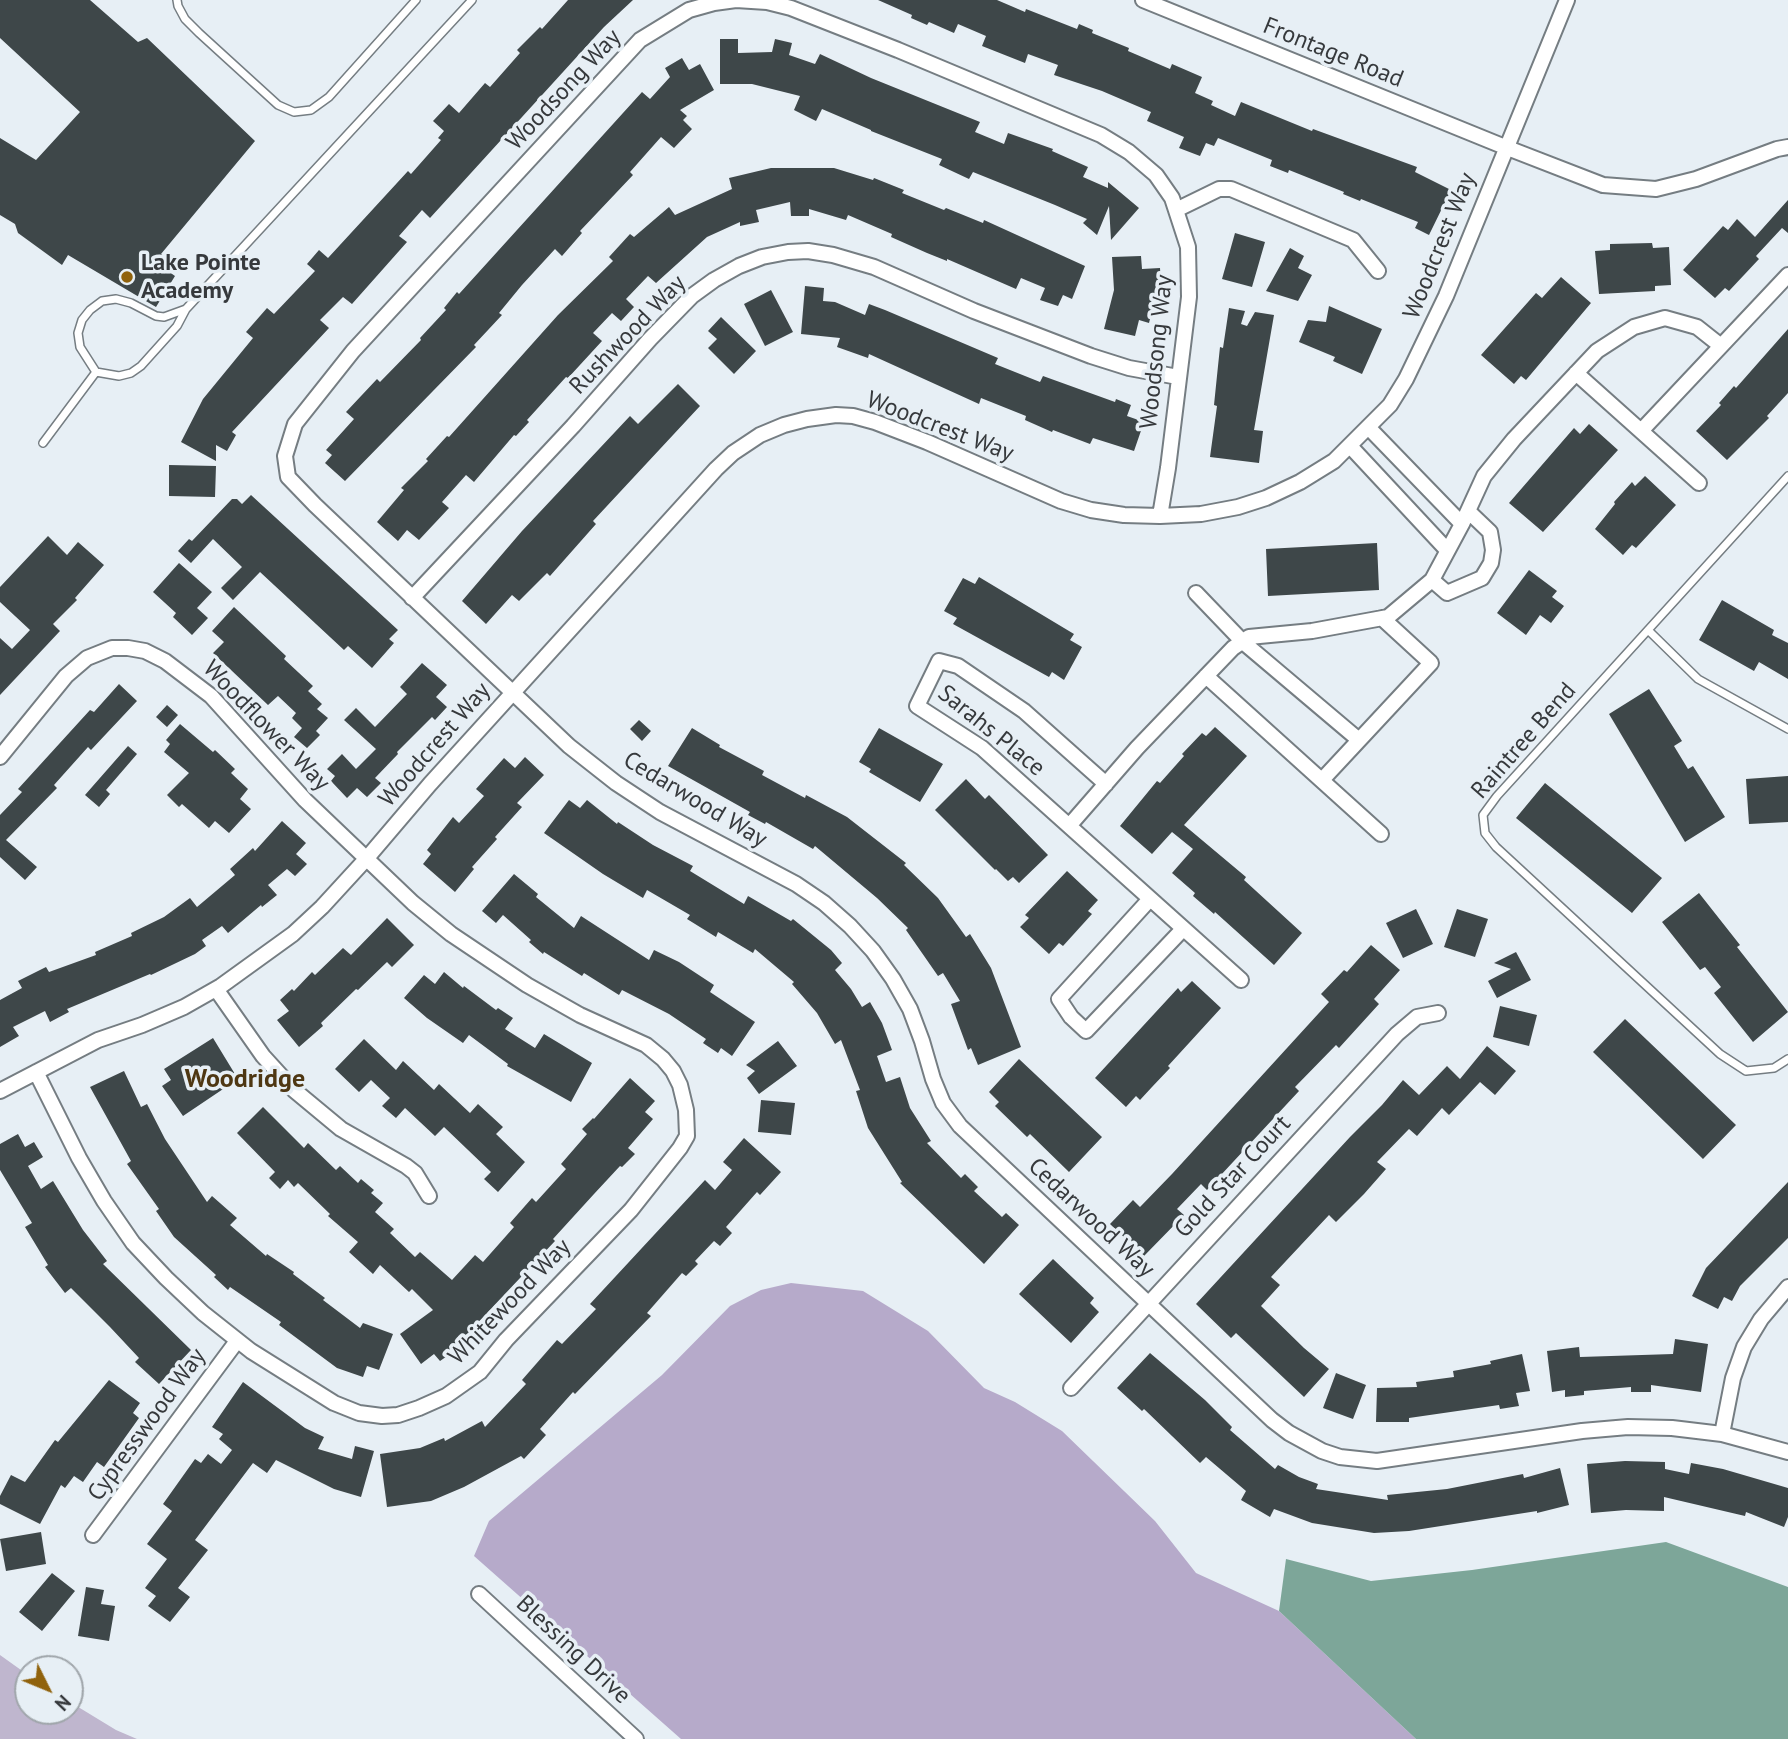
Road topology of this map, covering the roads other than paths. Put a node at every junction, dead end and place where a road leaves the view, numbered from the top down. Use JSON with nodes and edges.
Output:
{"nodes":[{"id":1,"x":177,"y":0,"type":"edge"},
{"id":2,"x":416,"y":0,"type":"edge"},
{"id":3,"x":472,"y":0,"type":"edge"},
{"id":4,"x":1143,"y":0,"type":"edge"},
{"id":5,"x":1567,"y":0,"type":"edge"},
{"id":6,"x":1788,"y":147,"type":"edge"},
{"id":7,"x":1505,"y":148,"type":"junction"},
{"id":8,"x":1177,"y":210,"type":"junction"},
{"id":9,"x":1378,"y":271,"type":"dead end"},
{"id":10,"x":1788,"y":275,"type":"edge"},
{"id":11,"x":186,"y":309,"type":"junction"},
{"id":12,"x":1721,"y":346,"type":"junction"},
{"id":13,"x":96,"y":372,"type":"junction"},
{"id":14,"x":1576,"y":373,"type":"junction"},
{"id":15,"x":1178,"y":377,"type":"junction"},
{"id":16,"x":1368,"y":426,"type":"junction"},
{"id":17,"x":1641,"y":431,"type":"junction"},
{"id":18,"x":43,"y":443,"type":"dead end"},
{"id":19,"x":1350,"y":446,"type":"junction"},
{"id":20,"x":1788,"y":476,"type":"edge"},
{"id":21,"x":1699,"y":483,"type":"dead end"},
{"id":22,"x":1160,"y":516,"type":"junction"},
{"id":23,"x":1465,"y":518,"type":"junction"},
{"id":24,"x":1447,"y":551,"type":"junction"},
{"id":25,"x":1432,"y":580,"type":"junction"},
{"id":26,"x":1196,"y":593,"type":"dead end"},
{"id":27,"x":412,"y":598,"type":"junction"},
{"id":28,"x":1382,"y":618,"type":"junction"},
{"id":29,"x":1648,"y":630,"type":"junction"},
{"id":30,"x":1242,"y":642,"type":"junction"},
{"id":31,"x":1206,"y":676,"type":"junction"},
{"id":32,"x":511,"y":693,"type":"junction"},
{"id":33,"x":1788,"y":729,"type":"edge"},
{"id":34,"x":1359,"y":740,"type":"junction"},
{"id":35,"x":0,"y":757,"type":"edge"},
{"id":36,"x":1322,"y":780,"type":"junction"},
{"id":37,"x":1106,"y":784,"type":"junction"},
{"id":38,"x":1069,"y":826,"type":"junction"},
{"id":39,"x":1381,"y":834,"type":"dead end"},
{"id":40,"x":367,"y":858,"type":"junction"},
{"id":41,"x":1150,"y":899,"type":"junction"},
{"id":42,"x":1183,"y":929,"type":"junction"},
{"id":43,"x":1241,"y":980,"type":"dead end"},
{"id":44,"x":216,"y":989,"type":"junction"},
{"id":45,"x":1438,"y":1013,"type":"dead end"},
{"id":46,"x":1788,"y":1059,"type":"edge"},
{"id":47,"x":36,"y":1072,"type":"junction"},
{"id":48,"x":0,"y":1091,"type":"edge"},
{"id":49,"x":429,"y":1196,"type":"dead end"},
{"id":50,"x":1788,"y":1287,"type":"edge"},
{"id":51,"x":1148,"y":1303,"type":"junction"},
{"id":52,"x":237,"y":1341,"type":"junction"},
{"id":53,"x":1071,"y":1388,"type":"dead end"},
{"id":54,"x":1722,"y":1434,"type":"junction"},
{"id":55,"x":1788,"y":1452,"type":"edge"},
{"id":56,"x":93,"y":1535,"type":"dead end"},
{"id":57,"x":479,"y":1594,"type":"dead end"},
{"id":58,"x":636,"y":1739,"type":"edge"}],
"edges":[{"from":1,"to":2,"type":"lane"},
{"from":3,"to":11,"type":"lane"},
{"from":4,"to":7,"type":"street","name":"Frontage Road"},
{"from":5,"to":7,"type":"street","name":"Woodcrest Way"},
{"from":6,"to":7,"type":"street","name":"Frontage Road"},
{"from":7,"to":16,"type":"street","name":"Woodcrest Way"},
{"from":8,"to":9,"type":"street"},
{"from":8,"to":15,"type":"street","name":"Woodsong Way"},
{"from":8,"to":27,"type":"street","name":"Woodsong Way"},
{"from":10,"to":12,"type":"street"},
{"from":11,"to":13,"type":"lane"},
{"from":11,"to":13,"type":"lane"},
{"from":12,"to":14,"type":"street"},
{"from":12,"to":17,"type":"street"},
{"from":13,"to":18,"type":"lane"},
{"from":14,"to":17,"type":"street"},
{"from":14,"to":23,"type":"street"},
{"from":15,"to":22,"type":"street","name":"Woodsong Way"},
{"from":15,"to":27,"type":"street","name":"Rushwood Way"},
{"from":16,"to":19,"type":"street","name":"Woodcrest Way"},
{"from":16,"to":23,"type":"street"},
{"from":17,"to":21,"type":"street"},
{"from":19,"to":22,"type":"street","name":"Woodcrest Way"},
{"from":19,"to":24,"type":"street"},
{"from":20,"to":29,"type":"lane","name":"Raintree Bend"},
{"from":22,"to":32,"type":"street","name":"Woodcrest Way"},
{"from":23,"to":24,"type":"street"},
{"from":23,"to":25,"type":"street"},
{"from":24,"to":25,"type":"street"},
{"from":25,"to":28,"type":"street"},
{"from":26,"to":30,"type":"street"},
{"from":27,"to":32,"type":"street","name":"Woodsong Way"},
{"from":28,"to":30,"type":"street"},
{"from":28,"to":34,"type":"street"},
{"from":29,"to":33,"type":"lane"},
{"from":29,"to":46,"type":"lane","name":"Raintree Bend"},
{"from":30,"to":31,"type":"street"},
{"from":30,"to":34,"type":"street"},
{"from":31,"to":36,"type":"street"},
{"from":31,"to":37,"type":"street"},
{"from":32,"to":40,"type":"street","name":"Woodcrest Way"},
{"from":32,"to":51,"type":"street","name":"Cedarwood Way"},
{"from":34,"to":36,"type":"street"},
{"from":35,"to":40,"type":"street","name":"Woodflower Way"},
{"from":36,"to":39,"type":"street"},
{"from":37,"to":38,"type":"street"},
{"from":37,"to":38,"type":"street","name":"Sarahs Place"},
{"from":38,"to":41,"type":"street","name":"Sarahs Place"},
{"from":40,"to":44,"type":"street","name":"Woodcrest Way"},
{"from":40,"to":52,"type":"street","name":"Whitewood Way"},
{"from":41,"to":42,"type":"street","name":"Sarahs Place"},
{"from":41,"to":42,"type":"street"},
{"from":42,"to":43,"type":"street","name":"Sarahs Place"},
{"from":44,"to":47,"type":"street","name":"Woodcrest Way"},
{"from":44,"to":49,"type":"street"},
{"from":45,"to":51,"type":"street","name":"Gold Star Court"},
{"from":47,"to":48,"type":"street","name":"Woodcrest Way"},
{"from":47,"to":52,"type":"street","name":"Whitewood Way"},
{"from":50,"to":54,"type":"street"},
{"from":51,"to":53,"type":"street","name":"Gold Star Court"},
{"from":51,"to":54,"type":"street","name":"Cedarwood Way"},
{"from":52,"to":56,"type":"street","name":"Cypresswood Way"},
{"from":54,"to":55,"type":"street","name":"Cedarwood Way"},
{"from":57,"to":58,"type":"street","name":"Blessing Drive"}]}
